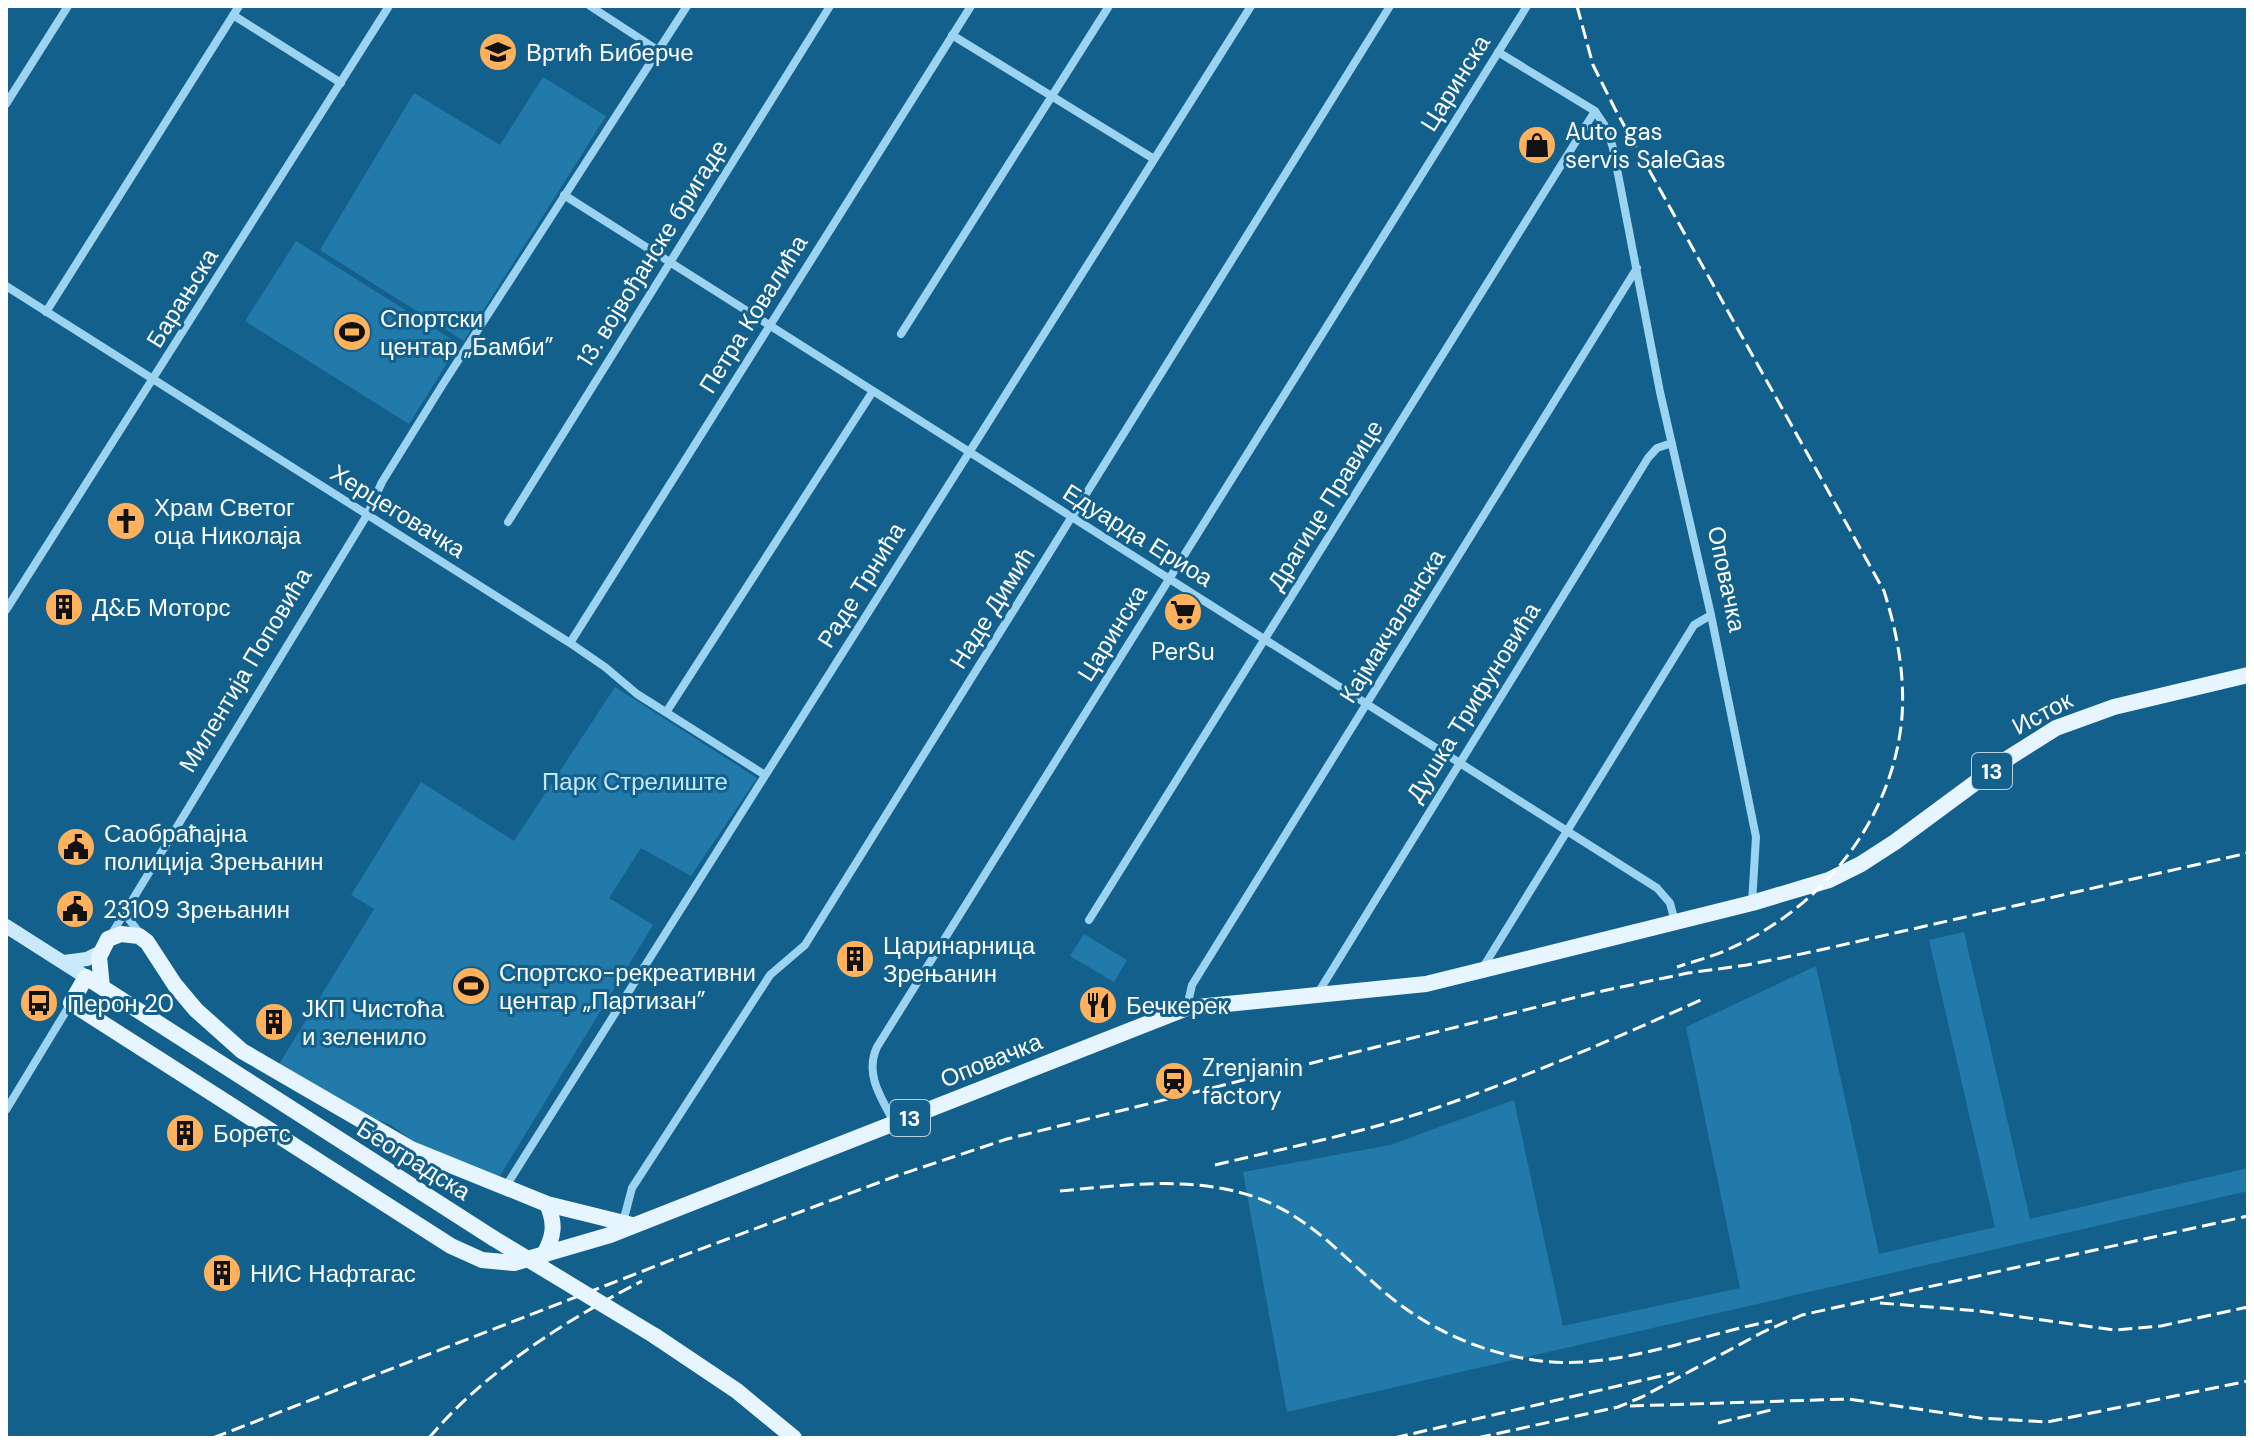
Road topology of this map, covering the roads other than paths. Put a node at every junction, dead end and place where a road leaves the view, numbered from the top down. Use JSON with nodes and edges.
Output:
{"nodes":[{"id":1,"x":68,"y":6,"type":"edge"},
{"id":2,"x":239,"y":6,"type":"edge"},
{"id":3,"x":389,"y":6,"type":"edge"},
{"id":4,"x":590,"y":6,"type":"edge"},
{"id":5,"x":687,"y":6,"type":"edge"},
{"id":6,"x":830,"y":6,"type":"edge"},
{"id":7,"x":971,"y":6,"type":"edge"},
{"id":8,"x":1109,"y":6,"type":"edge"},
{"id":9,"x":1251,"y":6,"type":"edge"},
{"id":10,"x":1390,"y":6,"type":"edge"},
{"id":11,"x":1527,"y":6,"type":"edge"},
{"id":12,"x":233,"y":15,"type":"junction"},
{"id":13,"x":952,"y":35,"type":"junction"},
{"id":14,"x":659,"y":51,"type":"junction"},
{"id":15,"x":1498,"y":52,"type":"junction"},
{"id":16,"x":341,"y":83,"type":"junction"},
{"id":17,"x":1052,"y":96,"type":"junction"},
{"id":18,"x":6,"y":104,"type":"edge"},
{"id":19,"x":1595,"y":111,"type":"junction"},
{"id":20,"x":1154,"y":159,"type":"junction"},
{"id":21,"x":564,"y":195,"type":"junction"},
{"id":22,"x":670,"y":262,"type":"junction"},
{"id":23,"x":1637,"y":267,"type":"junction"},
{"id":24,"x":6,"y":286,"type":"edge"},
{"id":25,"x":46,"y":312,"type":"junction"},
{"id":26,"x":770,"y":326,"type":"junction"},
{"id":27,"x":901,"y":334,"type":"dead end"},
{"id":28,"x":154,"y":380,"type":"junction"},
{"id":29,"x":873,"y":391,"type":"junction"},
{"id":30,"x":1672,"y":443,"type":"junction"},
{"id":31,"x":969,"y":452,"type":"junction"},
{"id":32,"x":367,"y":515,"type":"junction"},
{"id":33,"x":1072,"y":517,"type":"junction"},
{"id":34,"x":508,"y":522,"type":"dead end"},
{"id":35,"x":1169,"y":579,"type":"junction"},
{"id":36,"x":6,"y":610,"type":"edge"},
{"id":37,"x":1711,"y":615,"type":"junction"},
{"id":38,"x":1265,"y":640,"type":"junction"},
{"id":39,"x":570,"y":643,"type":"junction"},
{"id":40,"x":2248,"y":675,"type":"edge"},
{"id":41,"x":1367,"y":704,"type":"junction"},
{"id":42,"x":667,"y":711,"type":"junction"},
{"id":43,"x":1459,"y":762,"type":"junction"},
{"id":44,"x":765,"y":775,"type":"junction"},
{"id":45,"x":1569,"y":832,"type":"junction"},
{"id":46,"x":1752,"y":903,"type":"junction"},
{"id":47,"x":125,"y":914,"type":"junction"},
{"id":48,"x":1089,"y":920,"type":"dead end"},
{"id":49,"x":1675,"y":922,"type":"junction"},
{"id":50,"x":6,"y":926,"type":"edge"},
{"id":51,"x":144,"y":939,"type":"junction"},
{"id":52,"x":104,"y":946,"type":"junction"},
{"id":53,"x":64,"y":962,"type":"junction"},
{"id":54,"x":1482,"y":970,"type":"junction"},
{"id":55,"x":86,"y":977,"type":"junction"},
{"id":56,"x":102,"y":987,"type":"junction"},
{"id":57,"x":1318,"y":993,"type":"junction"},
{"id":58,"x":71,"y":1003,"type":"junction"},
{"id":59,"x":1187,"y":1008,"type":"junction"},
{"id":60,"x":6,"y":1110,"type":"edge"},
{"id":61,"x":895,"y":1124,"type":"junction"},
{"id":62,"x":506,"y":1186,"type":"junction"},
{"id":63,"x":547,"y":1204,"type":"junction"},
{"id":64,"x":628,"y":1224,"type":"junction"},
{"id":65,"x":543,"y":1256,"type":"junction"},
{"id":66,"x":794,"y":1438,"type":"edge"}],
"edges":[{"from":1,"to":18,"type":"street"},
{"from":2,"to":12,"type":"street"},
{"from":3,"to":16,"type":"street","name":"Барањска"},
{"from":4,"to":14,"type":"street"},
{"from":5,"to":14,"type":"street","name":"Милентија Поповића"},
{"from":6,"to":22,"type":"street","name":"13. војвођанске бригаде"},
{"from":7,"to":13,"type":"street","name":"Петра Ковалића"},
{"from":8,"to":17,"type":"street"},
{"from":9,"to":20,"type":"street","name":"Раде Трнића"},
{"from":10,"to":33,"type":"street","name":"Наде Димић"},
{"from":11,"to":15,"type":"street","name":"Царинска"},
{"from":12,"to":16,"type":"street"},
{"from":12,"to":25,"type":"street"},
{"from":13,"to":17,"type":"street"},
{"from":13,"to":26,"type":"street","name":"Петра Ковалића"},
{"from":14,"to":21,"type":"street","name":"Милентија Поповића"},
{"from":15,"to":19,"type":"street"},
{"from":15,"to":35,"type":"street","name":"Царинска"},
{"from":16,"to":28,"type":"street","name":"Барањска"},
{"from":17,"to":20,"type":"street"},
{"from":17,"to":27,"type":"street"},
{"from":19,"to":23,"type":"street","name":"Оповачка"},
{"from":19,"to":38,"type":"street","name":"Драгице Правице"},
{"from":20,"to":31,"type":"street","name":"Раде Трнића"},
{"from":21,"to":22,"type":"street","name":"Едуарда Ериоа"},
{"from":21,"to":32,"type":"street","name":"Милентија Поповића"},
{"from":22,"to":26,"type":"street","name":"Едуарда Ериоа"},
{"from":22,"to":34,"type":"street","name":"13. војвођанске бригаде"},
{"from":23,"to":30,"type":"street","name":"Оповачка"},
{"from":23,"to":41,"type":"street","name":"Кајмакчаланска"},
{"from":24,"to":25,"type":"street","name":"Херцеговачка"},
{"from":25,"to":28,"type":"street","name":"Херцеговачка"},
{"from":26,"to":29,"type":"street","name":"Едуарда Ериоа"},
{"from":26,"to":39,"type":"street","name":"Петра Ковалића"},
{"from":28,"to":32,"type":"street","name":"Херцеговачка"},
{"from":28,"to":36,"type":"street","name":"Барањска"},
{"from":29,"to":31,"type":"street","name":"Едуарда Ериоа"},
{"from":29,"to":42,"type":"street"},
{"from":30,"to":37,"type":"street","name":"Оповачка"},
{"from":30,"to":43,"type":"street","name":"Душка Трифуновића"},
{"from":31,"to":33,"type":"street","name":"Едуарда Ериоа"},
{"from":31,"to":44,"type":"street","name":"Раде Трнића"},
{"from":32,"to":39,"type":"street","name":"Херцеговачка"},
{"from":32,"to":47,"type":"street","name":"Милентија Поповића"},
{"from":33,"to":35,"type":"street","name":"Едуарда Ериоа"},
{"from":33,"to":64,"type":"street","name":"Наде Димић"},
{"from":35,"to":38,"type":"street","name":"Едуарда Ериоа"},
{"from":35,"to":61,"type":"street","name":"Царинска"},
{"from":37,"to":45,"type":"street"},
{"from":37,"to":46,"type":"street","name":"Оповачка"},
{"from":38,"to":41,"type":"street","name":"Едуарда Ериоа"},
{"from":38,"to":48,"type":"street","name":"Драгице Правице"},
{"from":39,"to":42,"type":"street","name":"Херцеговачка"},
{"from":40,"to":46,"type":"main road","name":"Исток","number":"13"},
{"from":41,"to":43,"type":"street","name":"Едуарда Ериоа"},
{"from":41,"to":59,"type":"street","name":"Кајмакчаланска"},
{"from":42,"to":44,"type":"street","name":"Херцеговачка"},
{"from":43,"to":45,"type":"street","name":"Едуарда Ериоа"},
{"from":43,"to":57,"type":"street","name":"Душка Трифуновића"},
{"from":44,"to":62,"type":"street","name":"Раде Трнића"},
{"from":45,"to":49,"type":"street","name":"Едуарда Ериоа"},
{"from":45,"to":54,"type":"street"},
{"from":46,"to":49,"type":"main road","number":"13"},
{"from":47,"to":51,"type":"street"},
{"from":47,"to":52,"type":"street","name":"Милентија Поповића"},
{"from":49,"to":54,"type":"main road","number":"13"},
{"from":50,"to":53,"type":"main road","name":"Београдска"},
{"from":51,"to":52,"type":"main road"},
{"from":51,"to":62,"type":"main road"},
{"from":52,"to":53,"type":"main road"},
{"from":52,"to":56,"type":"main road"},
{"from":53,"to":55,"type":"main road","name":"Београдска"},
{"from":54,"to":57,"type":"main road","number":"13"},
{"from":55,"to":56,"type":"main road","name":"Београдска"},
{"from":55,"to":58,"type":"main road"},
{"from":56,"to":66,"type":"main road","name":"Београдска","bridge":true},
{"from":57,"to":59,"type":"main road","number":"13"},
{"from":58,"to":60,"type":"street"},
{"from":58,"to":65,"type":"main road","number":"13"},
{"from":59,"to":61,"type":"main road","name":"Оповачка","number":"13"},
{"from":61,"to":64,"type":"main road","name":"Оповачка","number":"13"},
{"from":62,"to":63,"type":"main road"},
{"from":63,"to":64,"type":"main road"},
{"from":63,"to":65,"type":"main road"},
{"from":64,"to":65,"type":"main road","number":"13"}]}
